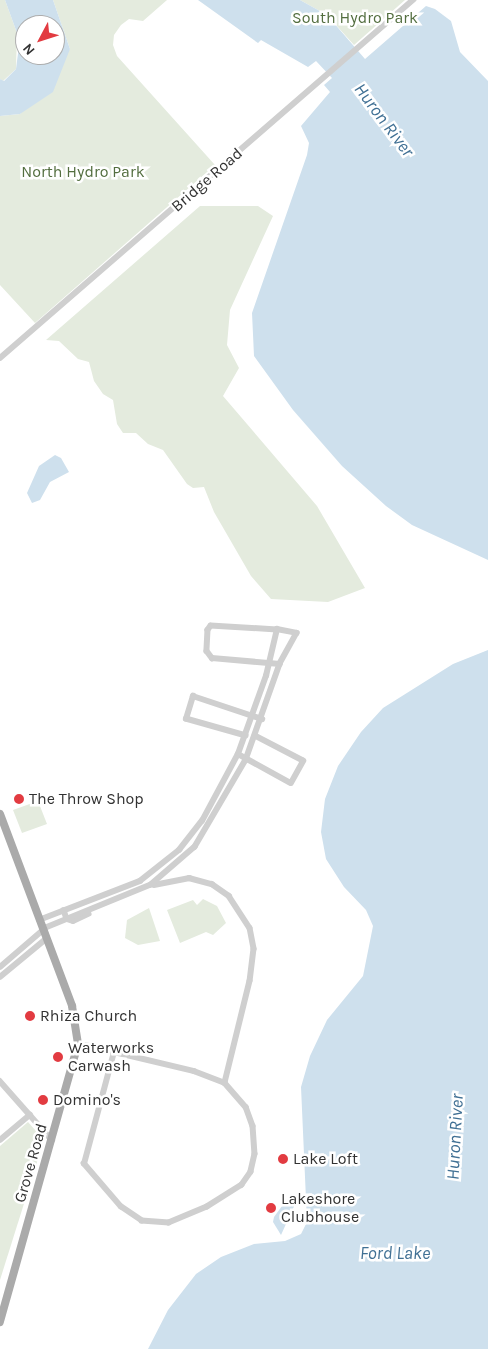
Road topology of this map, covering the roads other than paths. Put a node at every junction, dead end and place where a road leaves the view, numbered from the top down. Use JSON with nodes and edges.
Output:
{"nodes":[{"id":1,"x":413,"y":0,"type":"edge"},
{"id":2,"x":0,"y":358,"type":"edge"},
{"id":3,"x":277,"y":630,"type":"junction"},
{"id":4,"x":270,"y":661,"type":"junction"},
{"id":5,"x":280,"y":664,"type":"junction"},
{"id":6,"x":254,"y":715,"type":"junction"},
{"id":7,"x":262,"y":719,"type":"junction"},
{"id":8,"x":246,"y":736,"type":"junction"},
{"id":9,"x":255,"y":736,"type":"junction"},
{"id":10,"x":238,"y":754,"type":"junction"},
{"id":11,"x":246,"y":760,"type":"junction"},
{"id":12,"x":0,"y":814,"type":"edge"},
{"id":13,"x":202,"y":821,"type":"junction"},
{"id":14,"x":210,"y":826,"type":"junction"},
{"id":15,"x":168,"y":861,"type":"junction"},
{"id":16,"x":176,"y":866,"type":"junction"},
{"id":17,"x":130,"y":885,"type":"junction"},
{"id":18,"x":151,"y":885,"type":"junction"},
{"id":19,"x":134,"y":892,"type":"junction"},
{"id":20,"x":95,"y":899,"type":"junction"},
{"id":21,"x":108,"y":903,"type":"junction"},
{"id":22,"x":98,"y":907,"type":"junction"},
{"id":23,"x":64,"y":910,"type":"junction"},
{"id":24,"x":67,"y":919,"type":"junction"},
{"id":25,"x":39,"y":920,"type":"junction"},
{"id":26,"x":43,"y":929,"type":"junction"},
{"id":27,"x":46,"y":939,"type":"junction"},
{"id":28,"x":0,"y":968,"type":"edge"},
{"id":29,"x":0,"y":977,"type":"edge"},
{"id":30,"x":78,"y":1044,"type":"junction"},
{"id":31,"x":114,"y":1052,"type":"junction"},
{"id":32,"x":0,"y":1081,"type":"edge"},
{"id":33,"x":225,"y":1083,"type":"junction"},
{"id":34,"x":30,"y":1115,"type":"junction"},
{"id":35,"x":0,"y":1140,"type":"edge"},
{"id":36,"x":52,"y":1140,"type":"junction"},
{"id":37,"x":0,"y":1322,"type":"edge"}],
"edges":[{"from":1,"to":2,"type":"street","name":"Bridge Road"},
{"from":3,"to":4,"type":"street"},
{"from":3,"to":4,"type":"street"},
{"from":3,"to":5,"type":"street"},
{"from":4,"to":5,"type":"street"},
{"from":4,"to":6,"type":"street"},
{"from":5,"to":7,"type":"street"},
{"from":6,"to":7,"type":"street"},
{"from":6,"to":8,"type":"street"},
{"from":6,"to":8,"type":"street"},
{"from":7,"to":9,"type":"street"},
{"from":8,"to":10,"type":"street"},
{"from":9,"to":11,"type":"street"},
{"from":9,"to":11,"type":"street"},
{"from":10,"to":11,"type":"street"},
{"from":10,"to":13,"type":"street"},
{"from":11,"to":14,"type":"street"},
{"from":12,"to":25,"type":"main road","name":"Grove Road"},
{"from":13,"to":14,"type":"street"},
{"from":13,"to":15,"type":"street"},
{"from":14,"to":16,"type":"street"},
{"from":15,"to":16,"type":"street"},
{"from":15,"to":17,"type":"street"},
{"from":16,"to":18,"type":"street"},
{"from":17,"to":19,"type":"street"},
{"from":17,"to":20,"type":"street"},
{"from":18,"to":19,"type":"street"},
{"from":18,"to":33,"type":"street"},
{"from":19,"to":21,"type":"street"},
{"from":20,"to":22,"type":"street"},
{"from":20,"to":23,"type":"street"},
{"from":21,"to":22,"type":"street"},
{"from":21,"to":24,"type":"street"},
{"from":22,"to":24,"type":"street"},
{"from":23,"to":24,"type":"street"},
{"from":23,"to":25,"type":"street"},
{"from":24,"to":26,"type":"street"},
{"from":25,"to":26,"type":"main road","name":"Grove Road"},
{"from":26,"to":27,"type":"main road","name":"Grove Road"},
{"from":26,"to":28,"type":"street"},
{"from":27,"to":29,"type":"street"},
{"from":27,"to":30,"type":"main road","name":"Grove Road"},
{"from":30,"to":31,"type":"street"},
{"from":30,"to":36,"type":"main road","name":"Grove Road"},
{"from":31,"to":33,"type":"street"},
{"from":31,"to":33,"type":"street"},
{"from":32,"to":34,"type":"street"},
{"from":34,"to":35,"type":"street"},
{"from":34,"to":36,"type":"street"},
{"from":36,"to":37,"type":"main road","name":"Grove Road"}]}
